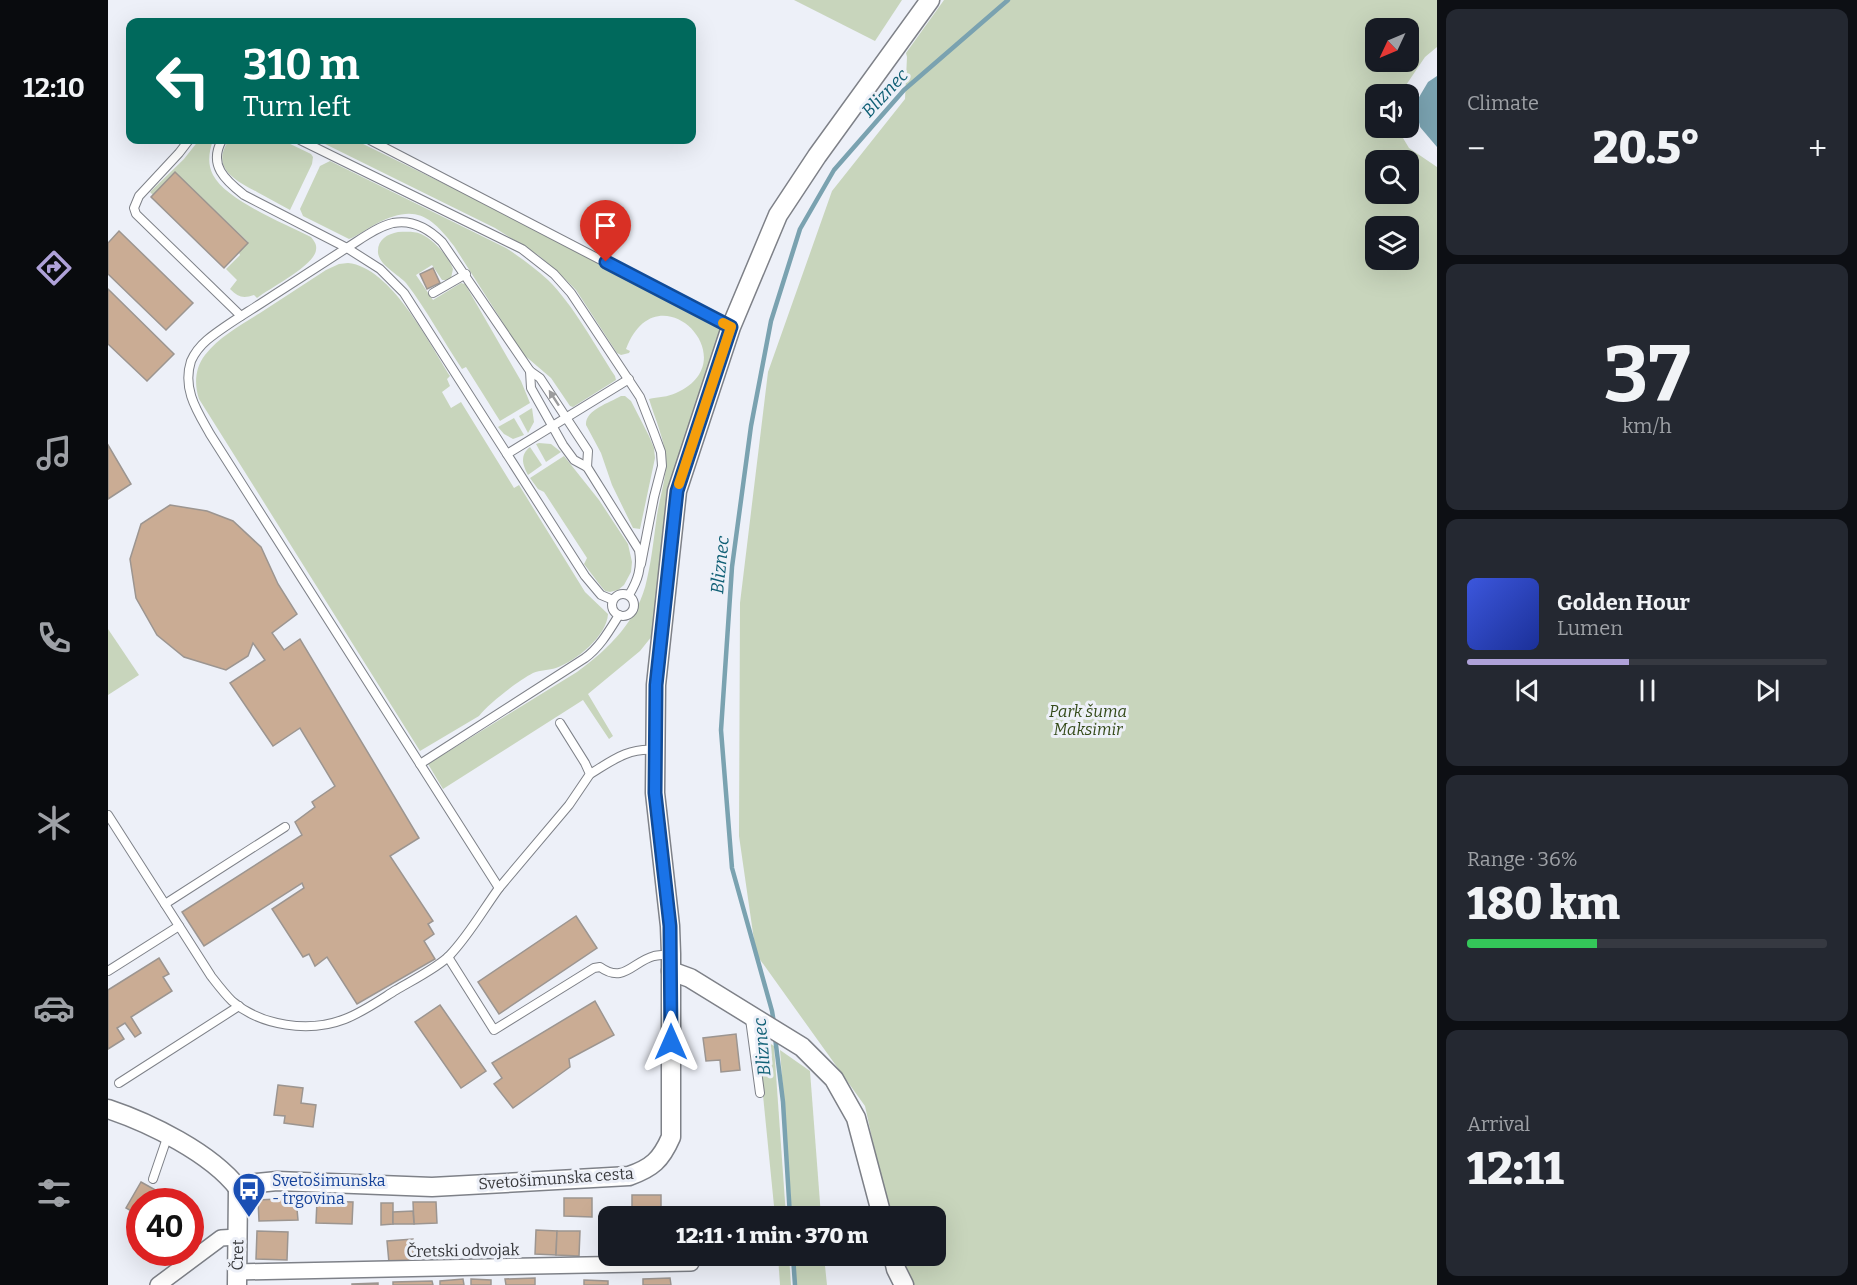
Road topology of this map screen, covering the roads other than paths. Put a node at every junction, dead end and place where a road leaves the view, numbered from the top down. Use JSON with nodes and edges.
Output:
{"nodes":[{"id":1,"x":930,"y":0,"type":"edge"},
{"id":2,"x":186,"y":144,"type":"edge"},
{"id":3,"x":220,"y":144,"type":"edge"},
{"id":4,"x":308,"y":144,"type":"edge"},
{"id":5,"x":378,"y":144,"type":"edge"},
{"id":6,"x":347,"y":248,"type":"junction"},
{"id":7,"x":466,"y":274,"type":"junction"},
{"id":8,"x":433,"y":293,"type":"dead end"},
{"id":9,"x":241,"y":316,"type":"junction"},
{"id":10,"x":731,"y":327,"type":"junction"},
{"id":11,"x":530,"y":371,"type":"junction"},
{"id":12,"x":629,"y":378,"type":"junction"},
{"id":13,"x":566,"y":417,"type":"junction"},
{"id":14,"x":552,"y":426,"type":"junction"},
{"id":15,"x":507,"y":454,"type":"junction"},
{"id":16,"x":586,"y":467,"type":"junction"},
{"id":17,"x":641,"y":564,"type":"junction"},
{"id":18,"x":629,"y":595,"type":"junction"},
{"id":19,"x":613,"y":600,"type":"junction"},
{"id":20,"x":619,"y":615,"type":"junction"},
{"id":21,"x":561,"y":723,"type":"dead end"},
{"id":22,"x":656,"y":750,"type":"junction"},
{"id":23,"x":420,"y":764,"type":"junction"},
{"id":24,"x":590,"y":774,"type":"junction"},
{"id":25,"x":108,"y":815,"type":"edge"},
{"id":26,"x":285,"y":827,"type":"dead end"},
{"id":27,"x":111,"y":828,"type":"edge"},
{"id":28,"x":499,"y":888,"type":"junction"},
{"id":29,"x":165,"y":904,"type":"junction"},
{"id":30,"x":179,"y":926,"type":"junction"},
{"id":31,"x":448,"y":957,"type":"junction"},
{"id":32,"x":671,"y":962,"type":"junction"},
{"id":33,"x":108,"y":971,"type":"edge"},
{"id":34,"x":239,"y":1006,"type":"junction"},
{"id":35,"x":754,"y":1018,"type":"junction"},
{"id":36,"x":119,"y":1083,"type":"dead end"},
{"id":37,"x":760,"y":1093,"type":"dead end"},
{"id":38,"x":108,"y":1109,"type":"edge"},
{"id":39,"x":168,"y":1135,"type":"junction"},
{"id":40,"x":153,"y":1179,"type":"dead end"},
{"id":41,"x":238,"y":1188,"type":"junction"},
{"id":42,"x":879,"y":1206,"type":"edge"},
{"id":43,"x":238,"y":1237,"type":"junction"},
{"id":44,"x":600,"y":1266,"type":"edge"},
{"id":45,"x":895,"y":1266,"type":"edge"},
{"id":46,"x":236,"y":1278,"type":"edge"},
{"id":47,"x":158,"y":1285,"type":"edge"},
{"id":48,"x":904,"y":1285,"type":"edge"}],
"edges":[{"from":1,"to":10,"type":"street","name":"Svetošimunska cesta"},
{"from":2,"to":9,"type":"lane"},
{"from":3,"to":6,"type":"lane"},
{"from":4,"to":12,"type":"lane"},
{"from":5,"to":10,"type":"lane"},
{"from":6,"to":7,"type":"lane"},
{"from":6,"to":9,"type":"lane"},
{"from":6,"to":15,"type":"lane"},
{"from":7,"to":8,"type":"lane"},
{"from":7,"to":11,"type":"lane"},
{"from":9,"to":23,"type":"lane"},
{"from":10,"to":22,"type":"street","name":"Svetošimunska cesta"},
{"from":13,"to":11,"type":"lane","one_way":true},
{"from":11,"to":14,"type":"lane"},
{"from":12,"to":13,"type":"lane"},
{"from":12,"to":17,"type":"lane"},
{"from":13,"to":14,"type":"lane"},
{"from":13,"to":16,"type":"lane"},
{"from":14,"to":15,"type":"lane"},
{"from":14,"to":16,"type":"lane"},
{"from":15,"to":19,"type":"lane"},
{"from":16,"to":17,"type":"lane"},
{"from":17,"to":18,"type":"lane"},
{"from":18,"to":19,"type":"lane"},
{"from":18,"to":20,"type":"lane"},
{"from":19,"to":20,"type":"lane"},
{"from":20,"to":23,"type":"lane"},
{"from":21,"to":24,"type":"lane"},
{"from":22,"to":24,"type":"lane"},
{"from":22,"to":32,"type":"street","name":"Svetošimunska cesta"},
{"from":23,"to":28,"type":"lane"},
{"from":24,"to":28,"type":"lane"},
{"from":25,"to":27,"type":"lane"},
{"from":26,"to":29,"type":"lane"},
{"from":27,"to":29,"type":"lane"},
{"from":28,"to":31,"type":"lane"},
{"from":29,"to":30,"type":"lane"},
{"from":30,"to":33,"type":"lane"},
{"from":30,"to":34,"type":"lane"},
{"from":31,"to":32,"type":"lane"},
{"from":31,"to":34,"type":"lane"},
{"from":32,"to":35,"type":"street"},
{"from":32,"to":41,"type":"street","name":"Svetošimunska cesta"},
{"from":34,"to":36,"type":"lane"},
{"from":35,"to":37,"type":"lane"},
{"from":35,"to":42,"type":"street"},
{"from":38,"to":39,"type":"street"},
{"from":39,"to":40,"type":"lane"},
{"from":39,"to":41,"type":"street"},
{"from":41,"to":43,"type":"street","name":"Čret"},
{"from":43,"to":46,"type":"street","name":"Čret"},
{"from":43,"to":47,"type":"street"},
{"from":44,"to":46,"type":"street","name":"Čretski odvojak"},
{"from":45,"to":48,"type":"street"}]}
